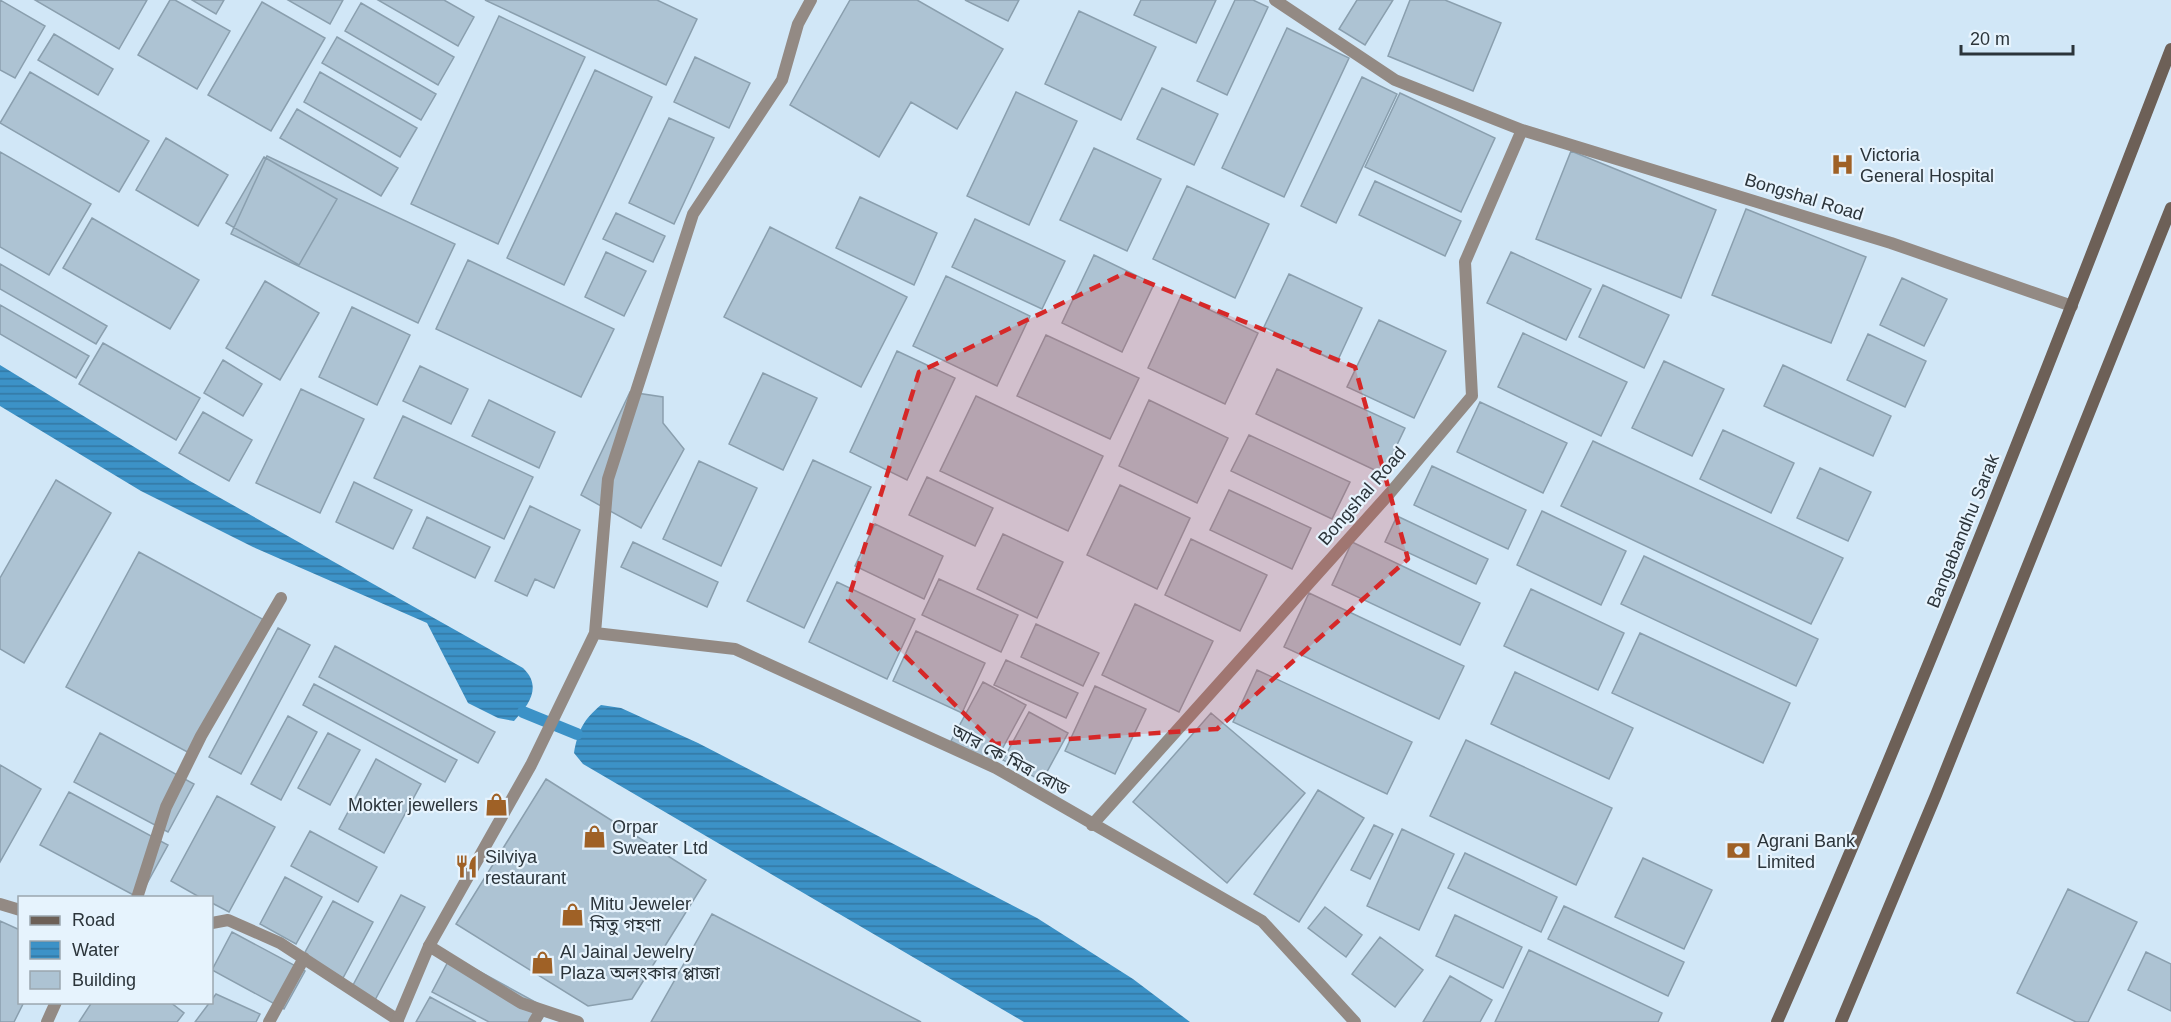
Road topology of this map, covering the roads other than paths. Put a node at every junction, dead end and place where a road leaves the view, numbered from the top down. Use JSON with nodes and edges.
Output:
{"nodes":[{"id":1,"x":811,"y":0,"type":"edge"},
{"id":2,"x":1275,"y":0,"type":"edge"},
{"id":3,"x":2171,"y":49,"type":"edge"},
{"id":4,"x":1522,"y":130,"type":"junction"},
{"id":5,"x":2171,"y":208,"type":"edge"},
{"id":6,"x":2072,"y":306,"type":"junction"},
{"id":7,"x":281,"y":598,"type":"dead end"},
{"id":8,"x":595,"y":633,"type":"junction"},
{"id":9,"x":1092,"y":825,"type":"junction"},
{"id":10,"x":137,"y":896,"type":"edge"},
{"id":11,"x":0,"y":904,"type":"edge"},
{"id":12,"x":18,"y":909,"type":"edge"},
{"id":13,"x":213,"y":923,"type":"edge"},
{"id":14,"x":429,"y":946,"type":"junction"},
{"id":15,"x":304,"y":958,"type":"junction"},
{"id":16,"x":55,"y":1004,"type":"edge"},
{"id":17,"x":541,"y":1010,"type":"junction"},
{"id":18,"x":398,"y":1021,"type":"edge"},
{"id":19,"x":47,"y":1022,"type":"edge"},
{"id":20,"x":269,"y":1022,"type":"edge"},
{"id":21,"x":534,"y":1022,"type":"edge"},
{"id":22,"x":578,"y":1022,"type":"edge"},
{"id":23,"x":1355,"y":1022,"type":"edge"},
{"id":24,"x":1777,"y":1022,"type":"edge"},
{"id":25,"x":1841,"y":1022,"type":"edge"}],
"edges":[{"from":1,"to":8,"type":"street"},
{"from":2,"to":4,"type":"street","name":"Bongshal Road"},
{"from":3,"to":6,"type":"main road","name":"Bangabandhu Sarak"},
{"from":4,"to":6,"type":"street","name":"Bongshal Road"},
{"from":4,"to":9,"type":"street","name":"Bongshal Road"},
{"from":5,"to":25,"type":"main road"},
{"from":6,"to":24,"type":"main road","name":"Bangabandhu Sarak"},
{"from":7,"to":10,"type":"street"},
{"from":8,"to":9,"type":"street","name":"আর কে মিত্র রোড"},
{"from":8,"to":14,"type":"street"},
{"from":9,"to":23,"type":"street","name":"আর কে মিত্র রোড"},
{"from":11,"to":12,"type":"street"},
{"from":13,"to":15,"type":"street"},
{"from":14,"to":17,"type":"street"},
{"from":14,"to":18,"type":"street"},
{"from":15,"to":18,"type":"street"},
{"from":15,"to":20,"type":"street"},
{"from":16,"to":19,"type":"street"},
{"from":17,"to":21,"type":"street"},
{"from":17,"to":22,"type":"street"}]}
